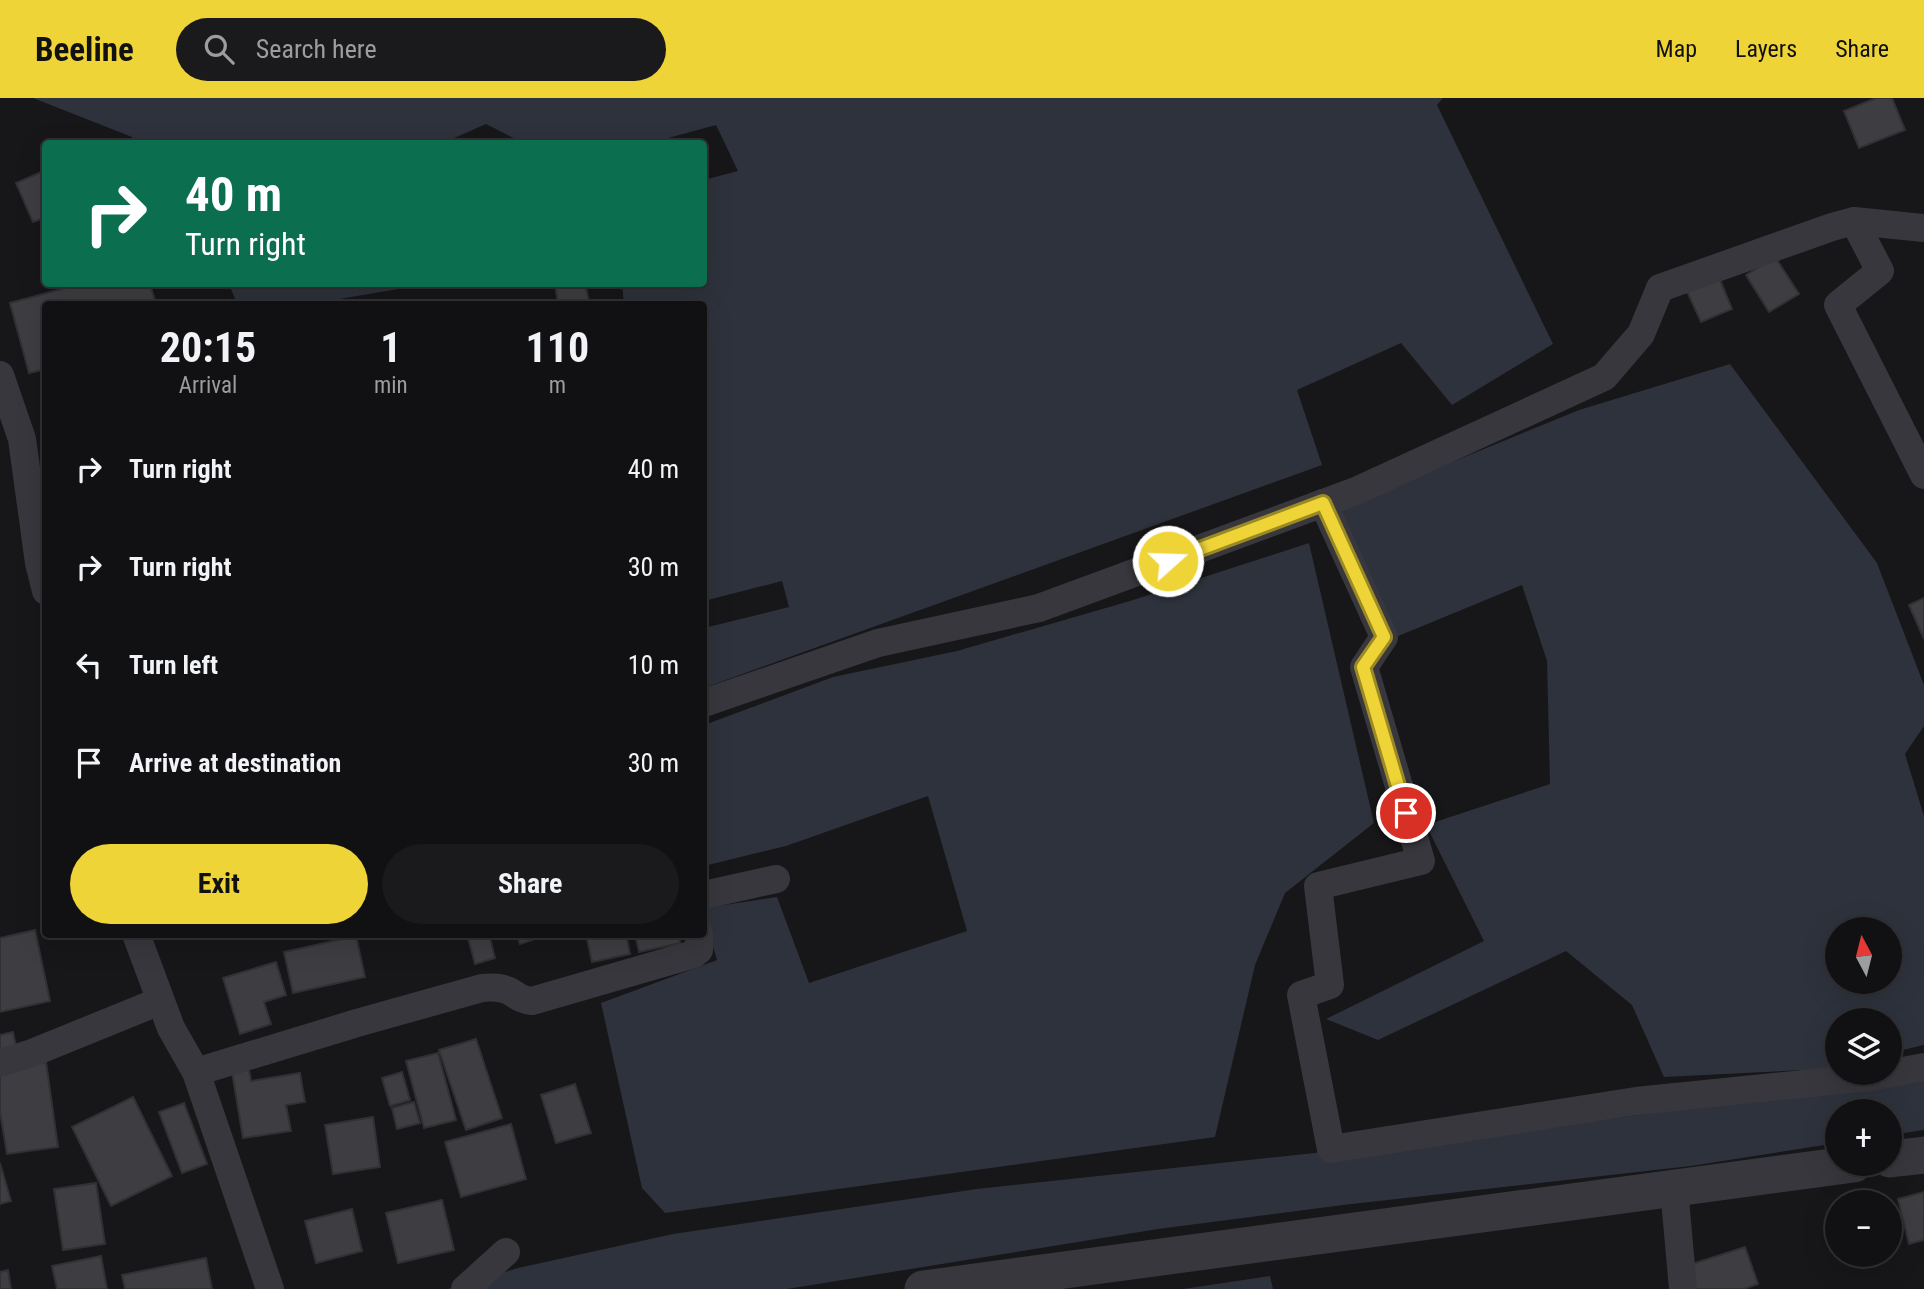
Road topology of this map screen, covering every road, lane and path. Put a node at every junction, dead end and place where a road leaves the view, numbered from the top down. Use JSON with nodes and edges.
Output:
{"nodes":[{"id":1,"x":1854,"y":221,"type":"junction"},
{"id":2,"x":1924,"y":228,"type":"edge"},
{"id":3,"x":0,"y":375,"type":"edge"},
{"id":4,"x":1924,"y":475,"type":"edge"},
{"id":5,"x":1323,"y":503,"type":"junction"},
{"id":6,"x":42,"y":577,"type":"edge"},
{"id":7,"x":707,"y":703,"type":"edge"},
{"id":8,"x":776,"y":879,"type":"dead end"},
{"id":9,"x":707,"y":894,"type":"edge"},
{"id":10,"x":137,"y":938,"type":"edge"},
{"id":11,"x":699,"y":938,"type":"edge"},
{"id":12,"x":160,"y":1001,"type":"junction"},
{"id":13,"x":0,"y":1063,"type":"edge"},
{"id":14,"x":1924,"y":1067,"type":"edge"},
{"id":15,"x":196,"y":1072,"type":"junction"},
{"id":16,"x":1924,"y":1154,"type":"edge"},
{"id":17,"x":1902,"y":1157,"type":"edge"},
{"id":18,"x":1825,"y":1168,"type":"edge"},
{"id":19,"x":1674,"y":1188,"type":"junction"},
{"id":20,"x":506,"y":1252,"type":"dead end"},
{"id":21,"x":975,"y":1285,"type":"edge"},
{"id":22,"x":270,"y":1289,"type":"edge"},
{"id":23,"x":465,"y":1289,"type":"edge"},
{"id":24,"x":923,"y":1289,"type":"edge"},
{"id":25,"x":1683,"y":1289,"type":"edge"}],
"edges":[{"from":1,"to":2,"type":"street"},
{"from":1,"to":4,"type":"street"},
{"from":1,"to":5,"type":"street"},
{"from":3,"to":6,"type":"street"},
{"from":5,"to":7,"type":"street"},
{"from":5,"to":14,"type":"street"},
{"from":8,"to":9,"type":"street"},
{"from":10,"to":12,"type":"street"},
{"from":11,"to":15,"type":"street"},
{"from":12,"to":13,"type":"street"},
{"from":12,"to":15,"type":"street"},
{"from":15,"to":22,"type":"street"},
{"from":16,"to":17,"type":"street"},
{"from":18,"to":19,"type":"street"},
{"from":19,"to":21,"type":"street"},
{"from":19,"to":25,"type":"street"},
{"from":20,"to":23,"type":"street"},
{"from":21,"to":24,"type":"street"}]}
